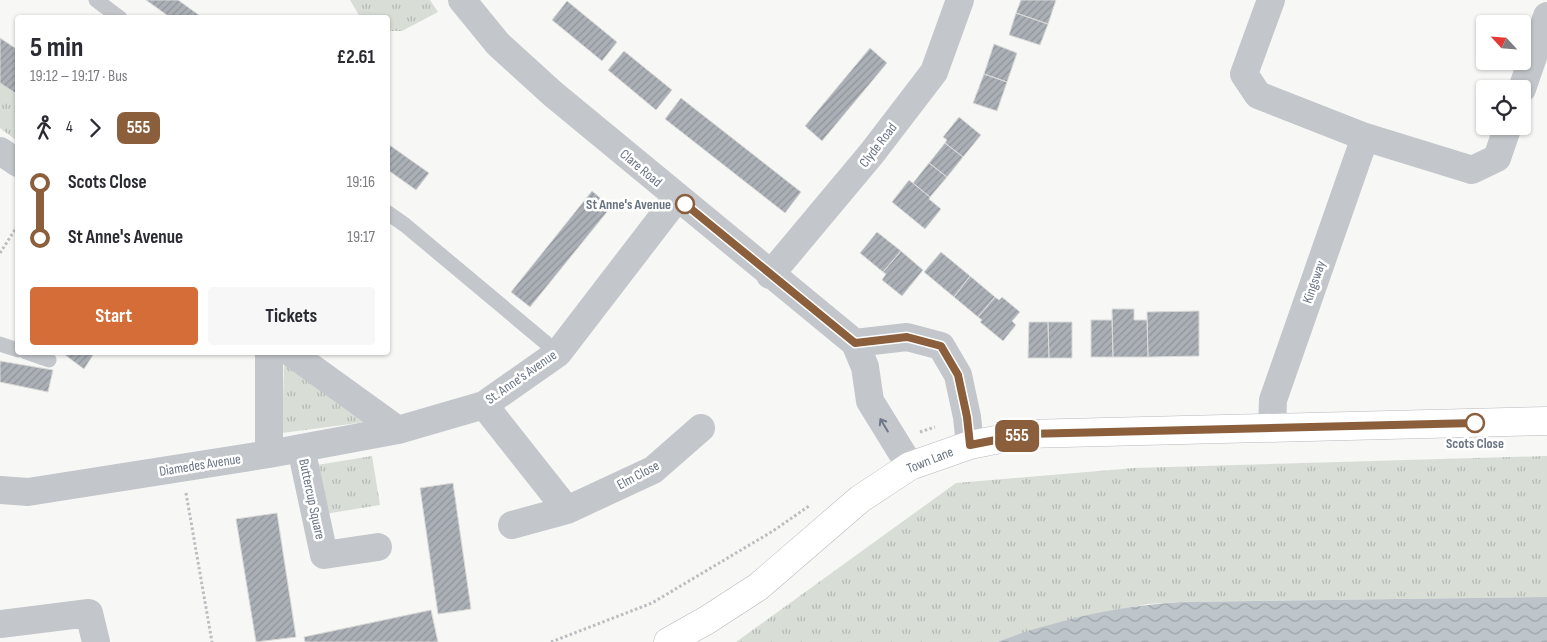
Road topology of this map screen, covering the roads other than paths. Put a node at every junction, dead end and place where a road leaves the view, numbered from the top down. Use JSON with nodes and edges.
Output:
{"nodes":[{"id":1,"x":96,"y":0,"type":"edge"},
{"id":2,"x":462,"y":0,"type":"edge"},
{"id":3,"x":960,"y":0,"type":"edge"},
{"id":4,"x":1271,"y":0,"type":"edge"},
{"id":5,"x":116,"y":15,"type":"edge"},
{"id":6,"x":1547,"y":16,"type":"edge"},
{"id":7,"x":1525,"y":80,"type":"edge"},
{"id":8,"x":1505,"y":135,"type":"edge"},
{"id":9,"x":1365,"y":137,"type":"junction"},
{"id":10,"x":0,"y":151,"type":"edge"},
{"id":11,"x":15,"y":161,"type":"edge"},
{"id":12,"x":677,"y":198,"type":"junction"},
{"id":13,"x":390,"y":214,"type":"edge"},
{"id":14,"x":770,"y":275,"type":"junction"},
{"id":15,"x":855,"y":343,"type":"junction"},
{"id":16,"x":0,"y":344,"type":"edge"},
{"id":17,"x":15,"y":349,"type":"edge"},
{"id":18,"x":558,"y":353,"type":"junction"},
{"id":19,"x":35,"y":355,"type":"edge"},
{"id":20,"x":268,"y":355,"type":"edge"},
{"id":21,"x":294,"y":355,"type":"edge"},
{"id":22,"x":49,"y":360,"type":"dead end"},
{"id":23,"x":484,"y":405,"type":"junction"},
{"id":24,"x":1547,"y":421,"type":"edge"},
{"id":25,"x":701,"y":428,"type":"dead end"},
{"id":26,"x":1272,"y":428,"type":"junction"},
{"id":27,"x":398,"y":430,"type":"junction"},
{"id":28,"x":970,"y":445,"type":"junction"},
{"id":29,"x":301,"y":448,"type":"junction"},
{"id":30,"x":269,"y":454,"type":"junction"},
{"id":31,"x":910,"y":466,"type":"junction"},
{"id":32,"x":0,"y":490,"type":"edge"},
{"id":33,"x":567,"y":510,"type":"junction"},
{"id":34,"x":512,"y":525,"type":"dead end"},
{"id":35,"x":378,"y":547,"type":"dead end"},
{"id":36,"x":0,"y":624,"type":"edge"},
{"id":37,"x":96,"y":642,"type":"edge"},
{"id":38,"x":668,"y":642,"type":"edge"}],
"edges":[{"from":1,"to":5,"type":"lane"},
{"from":2,"to":12,"type":"street","name":"Clare Road"},
{"from":3,"to":14,"type":"street","name":"Clyde Road"},
{"from":4,"to":9,"type":"street"},
{"from":6,"to":7,"type":"street"},
{"from":8,"to":9,"type":"street"},
{"from":9,"to":26,"type":"street","name":"Kingsway"},
{"from":10,"to":11,"type":"street"},
{"from":12,"to":14,"type":"street","name":"Clare Road"},
{"from":12,"to":18,"type":"street","name":"St. Anne's Avenue"},
{"from":13,"to":18,"type":"lane"},
{"from":14,"to":15,"type":"street","name":"Clare Road"},
{"from":15,"to":28,"type":"street"},
{"from":31,"to":15,"type":"street","name":"Clare Road","one_way":true},
{"from":16,"to":17,"type":"lane"},
{"from":18,"to":23,"type":"street","name":"St. Anne's Avenue"},
{"from":19,"to":22,"type":"lane"},
{"from":20,"to":30,"type":"street"},
{"from":21,"to":27,"type":"street"},
{"from":23,"to":27,"type":"street","name":"St. Anne's Avenue"},
{"from":23,"to":33,"type":"street"},
{"from":24,"to":26,"type":"main road","name":"Town Lane"},
{"from":25,"to":33,"type":"street","name":"Elm Close"},
{"from":26,"to":28,"type":"main road","name":"Town Lane"},
{"from":27,"to":29,"type":"street","name":"Diamedes Avenue"},
{"from":28,"to":31,"type":"main road","name":"Town Lane"},
{"from":29,"to":30,"type":"street","name":"Diamedes Avenue"},
{"from":29,"to":35,"type":"street","name":"Buttercup Square"},
{"from":30,"to":32,"type":"street","name":"Diamedes Avenue"},
{"from":31,"to":38,"type":"main road","name":"Town Lane"},
{"from":33,"to":34,"type":"street","name":"Elm Close"},
{"from":36,"to":37,"type":"street"}]}
